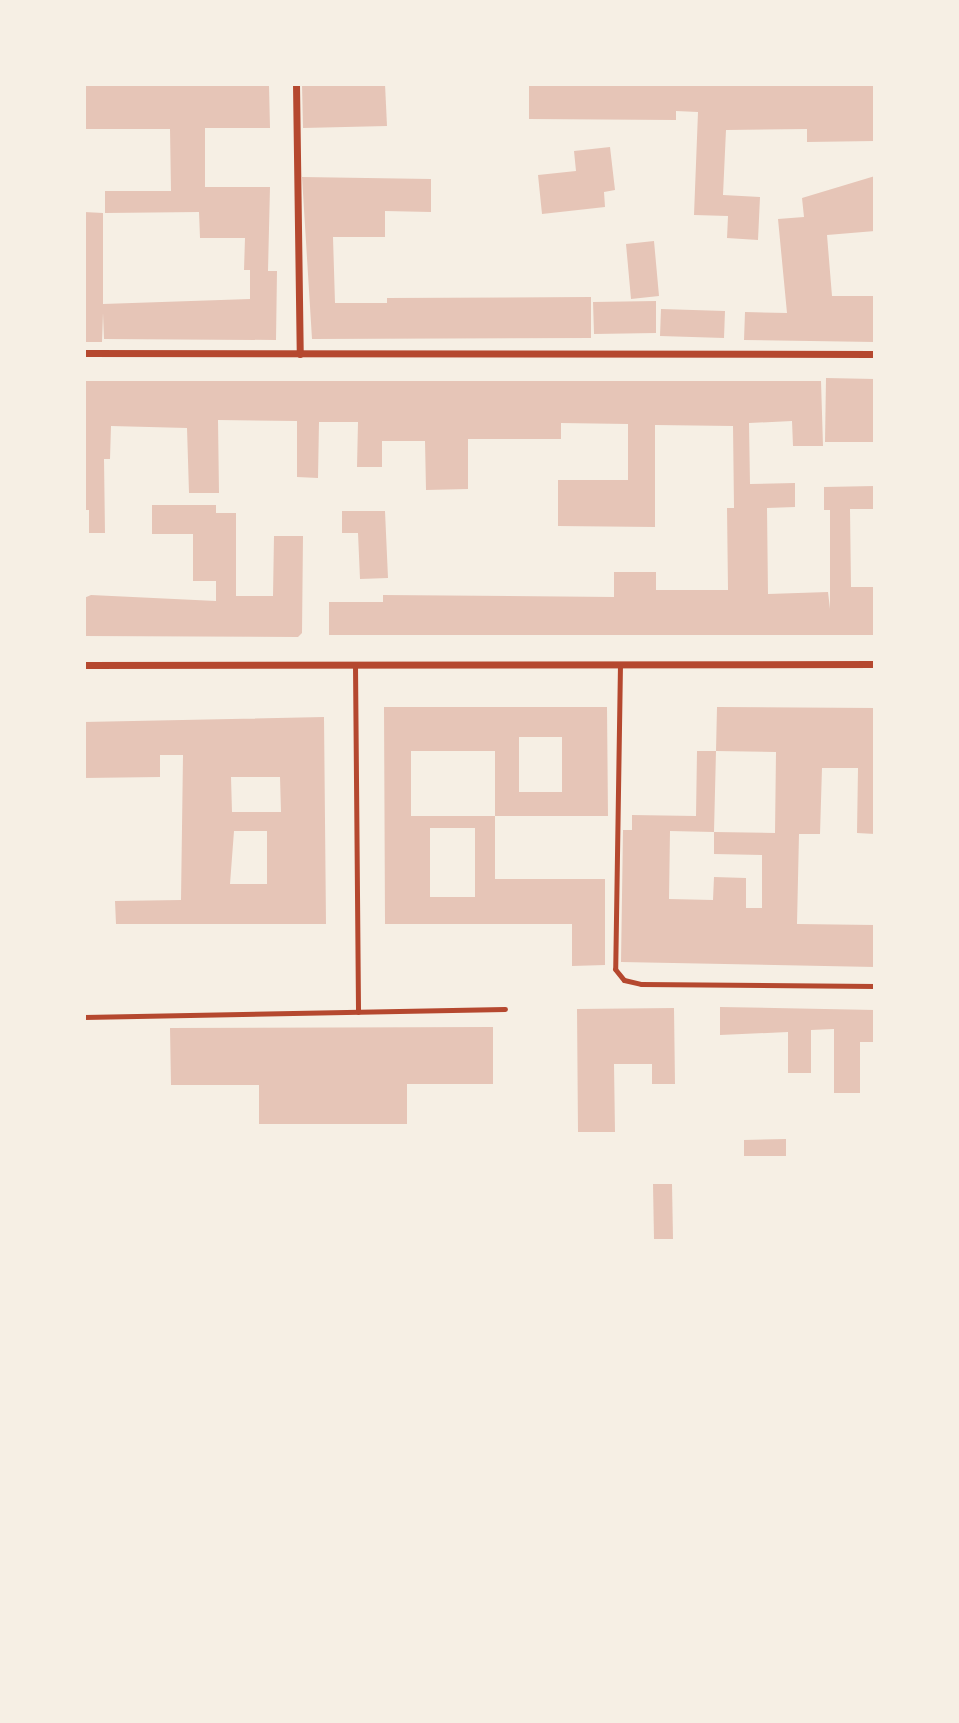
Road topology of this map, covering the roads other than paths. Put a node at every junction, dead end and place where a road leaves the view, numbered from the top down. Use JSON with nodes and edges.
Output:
{"nodes":[{"id":1,"x":296,"y":84,"type":"edge"},
{"id":2,"x":84,"y":353,"type":"edge"},
{"id":3,"x":300,"y":354,"type":"junction"},
{"id":4,"x":875,"y":354,"type":"edge"},
{"id":5,"x":355,"y":664,"type":"junction"},
{"id":6,"x":620,"y":664,"type":"junction"},
{"id":7,"x":875,"y":664,"type":"edge"},
{"id":8,"x":84,"y":665,"type":"edge"},
{"id":9,"x":875,"y":986,"type":"edge"},
{"id":10,"x":505,"y":1009,"type":"dead end"},
{"id":11,"x":358,"y":1012,"type":"junction"},
{"id":12,"x":84,"y":1017,"type":"edge"}],
"edges":[{"from":1,"to":3,"type":"street"},
{"from":2,"to":3,"type":"street"},
{"from":3,"to":4,"type":"street"},
{"from":5,"to":6,"type":"street"},
{"from":5,"to":8,"type":"street"},
{"from":5,"to":11,"type":"lane"},
{"from":6,"to":7,"type":"street"},
{"from":6,"to":9,"type":"lane"},
{"from":10,"to":11,"type":"lane"},
{"from":11,"to":12,"type":"lane"}]}
